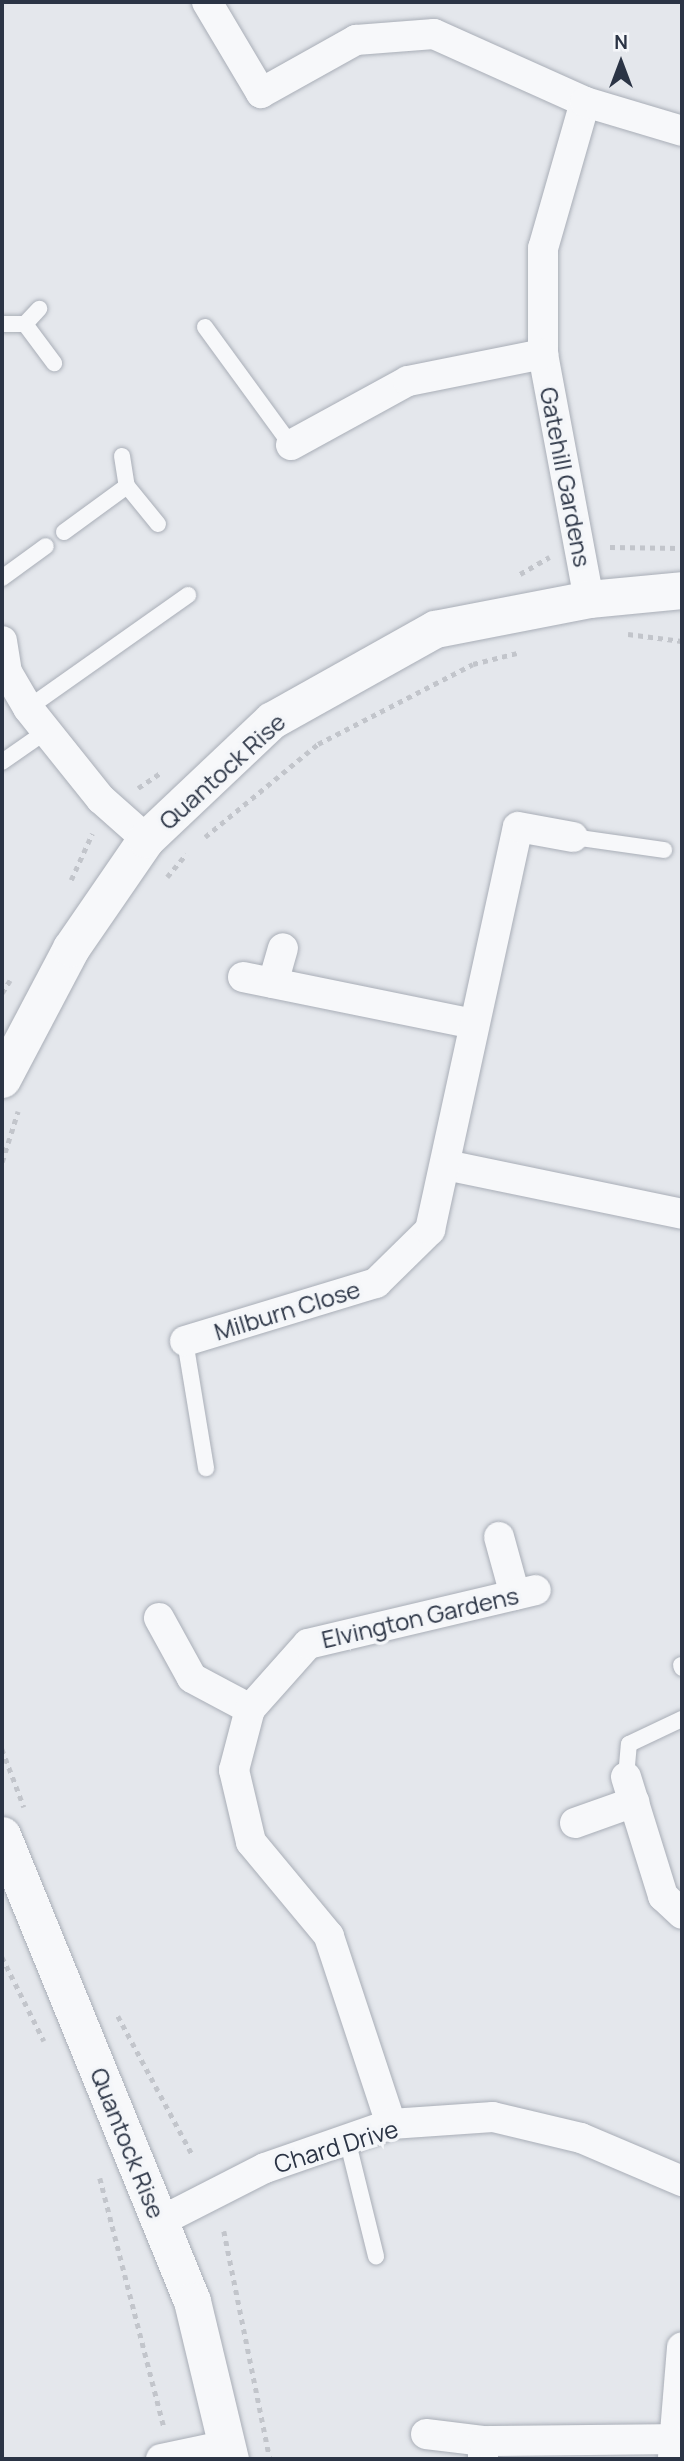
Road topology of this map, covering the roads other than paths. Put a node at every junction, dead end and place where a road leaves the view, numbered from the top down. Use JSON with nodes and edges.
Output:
{"nodes":[{"id":1,"x":207,"y":2,"type":"edge"},
{"id":2,"x":585,"y":102,"type":"junction"},
{"id":3,"x":682,"y":131,"type":"edge"},
{"id":4,"x":39,"y":309,"type":"dead end"},
{"id":5,"x":2,"y":324,"type":"edge"},
{"id":6,"x":25,"y":324,"type":"junction"},
{"id":7,"x":205,"y":327,"type":"dead end"},
{"id":8,"x":543,"y":354,"type":"junction"},
{"id":9,"x":54,"y":363,"type":"dead end"},
{"id":10,"x":292,"y":445,"type":"joint"},
{"id":11,"x":122,"y":456,"type":"dead end"},
{"id":12,"x":127,"y":486,"type":"junction"},
{"id":13,"x":158,"y":524,"type":"dead end"},
{"id":14,"x":64,"y":532,"type":"dead end"},
{"id":15,"x":46,"y":546,"type":"dead end"},
{"id":16,"x":2,"y":578,"type":"edge"},
{"id":17,"x":682,"y":590,"type":"edge"},
{"id":18,"x":188,"y":595,"type":"dead end"},
{"id":19,"x":589,"y":599,"type":"junction"},
{"id":20,"x":2,"y":642,"type":"edge"},
{"id":21,"x":4,"y":674,"type":"edge"},
{"id":22,"x":27,"y":708,"type":"junction"},
{"id":23,"x":48,"y":730,"type":"junction"},
{"id":24,"x":2,"y":761,"type":"edge"},
{"id":25,"x":573,"y":837,"type":"joint"},
{"id":26,"x":146,"y":839,"type":"junction"},
{"id":27,"x":664,"y":850,"type":"dead end"},
{"id":28,"x":283,"y":948,"type":"dead end"},
{"id":29,"x":243,"y":977,"type":"dead end"},
{"id":30,"x":273,"y":983,"type":"junction"},
{"id":31,"x":472,"y":1024,"type":"junction"},
{"id":32,"x":11,"y":1093,"type":"edge"},
{"id":33,"x":446,"y":1165,"type":"junction"},
{"id":34,"x":682,"y":1214,"type":"edge"},
{"id":35,"x":185,"y":1340,"type":"joint"},
{"id":36,"x":206,"y":1468,"type":"dead end"},
{"id":37,"x":499,"y":1536,"type":"dead end"},
{"id":38,"x":159,"y":1618,"type":"dead end"},
{"id":39,"x":250,"y":1709,"type":"junction"},
{"id":40,"x":682,"y":1719,"type":"edge"},
{"id":41,"x":630,"y":1789,"type":"junction"},
{"id":42,"x":575,"y":1823,"type":"dead end"},
{"id":43,"x":2,"y":1835,"type":"edge"},
{"id":44,"x":682,"y":1914,"type":"edge"},
{"id":45,"x":391,"y":2124,"type":"junction"},
{"id":46,"x":347,"y":2139,"type":"junction"},
{"id":47,"x":682,"y":2181,"type":"edge"},
{"id":48,"x":159,"y":2222,"type":"junction"},
{"id":49,"x":376,"y":2256,"type":"dead end"},
{"id":50,"x":682,"y":2347,"type":"edge"},
{"id":51,"x":426,"y":2434,"type":"dead end"},
{"id":52,"x":164,"y":2446,"type":"edge"},
{"id":53,"x":672,"y":2449,"type":"edge"},
{"id":54,"x":483,"y":2450,"type":"edge"},
{"id":55,"x":229,"y":2452,"type":"edge"}],
"edges":[{"from":1,"to":2,"type":"street"},
{"from":2,"to":3,"type":"street"},
{"from":2,"to":8,"type":"street","name":"Gatehill Gardens"},
{"from":4,"to":6,"type":"lane"},
{"from":5,"to":6,"type":"lane"},
{"from":6,"to":9,"type":"lane"},
{"from":7,"to":10,"type":"lane"},
{"from":8,"to":10,"type":"street","name":"Gatehill Gardens"},
{"from":8,"to":19,"type":"street","name":"Gatehill Gardens"},
{"from":11,"to":12,"type":"lane"},
{"from":12,"to":13,"type":"lane"},
{"from":12,"to":14,"type":"lane"},
{"from":15,"to":16,"type":"lane"},
{"from":17,"to":19,"type":"street","name":"Quantock Rise"},
{"from":18,"to":22,"type":"lane"},
{"from":19,"to":26,"type":"street","name":"Quantock Rise"},
{"from":20,"to":21,"type":"street"},
{"from":21,"to":22,"type":"street"},
{"from":22,"to":23,"type":"street"},
{"from":23,"to":24,"type":"lane"},
{"from":23,"to":26,"type":"street"},
{"from":25,"to":27,"type":"lane"},
{"from":25,"to":31,"type":"street","name":"Milburn Close"},
{"from":26,"to":32,"type":"street","name":"Quantock Rise"},
{"from":28,"to":30,"type":"street"},
{"from":29,"to":30,"type":"street"},
{"from":30,"to":31,"type":"street"},
{"from":31,"to":33,"type":"street","name":"Milburn Close"},
{"from":33,"to":34,"type":"street"},
{"from":33,"to":35,"type":"street","name":"Milburn Close"},
{"from":35,"to":36,"type":"lane","name":"Milburn Close"},
{"from":37,"to":39,"type":"street","name":"Elvington Gardens"},
{"from":38,"to":39,"type":"street"},
{"from":39,"to":45,"type":"street","name":"Elvington Gardens"},
{"from":40,"to":41,"type":"lane"},
{"from":41,"to":42,"type":"street"},
{"from":41,"to":44,"type":"street"},
{"from":43,"to":48,"type":"street","name":"Quantock Rise"},
{"from":45,"to":46,"type":"street","name":"Chard Drive"},
{"from":45,"to":47,"type":"street","name":"Chard Drive"},
{"from":46,"to":48,"type":"street","name":"Chard Drive"},
{"from":46,"to":49,"type":"lane"},
{"from":48,"to":55,"type":"street","name":"Quantock Rise"},
{"from":50,"to":53,"type":"street"},
{"from":51,"to":54,"type":"street"},
{"from":52,"to":55,"type":"street"},
{"from":53,"to":54,"type":"street"}]}
